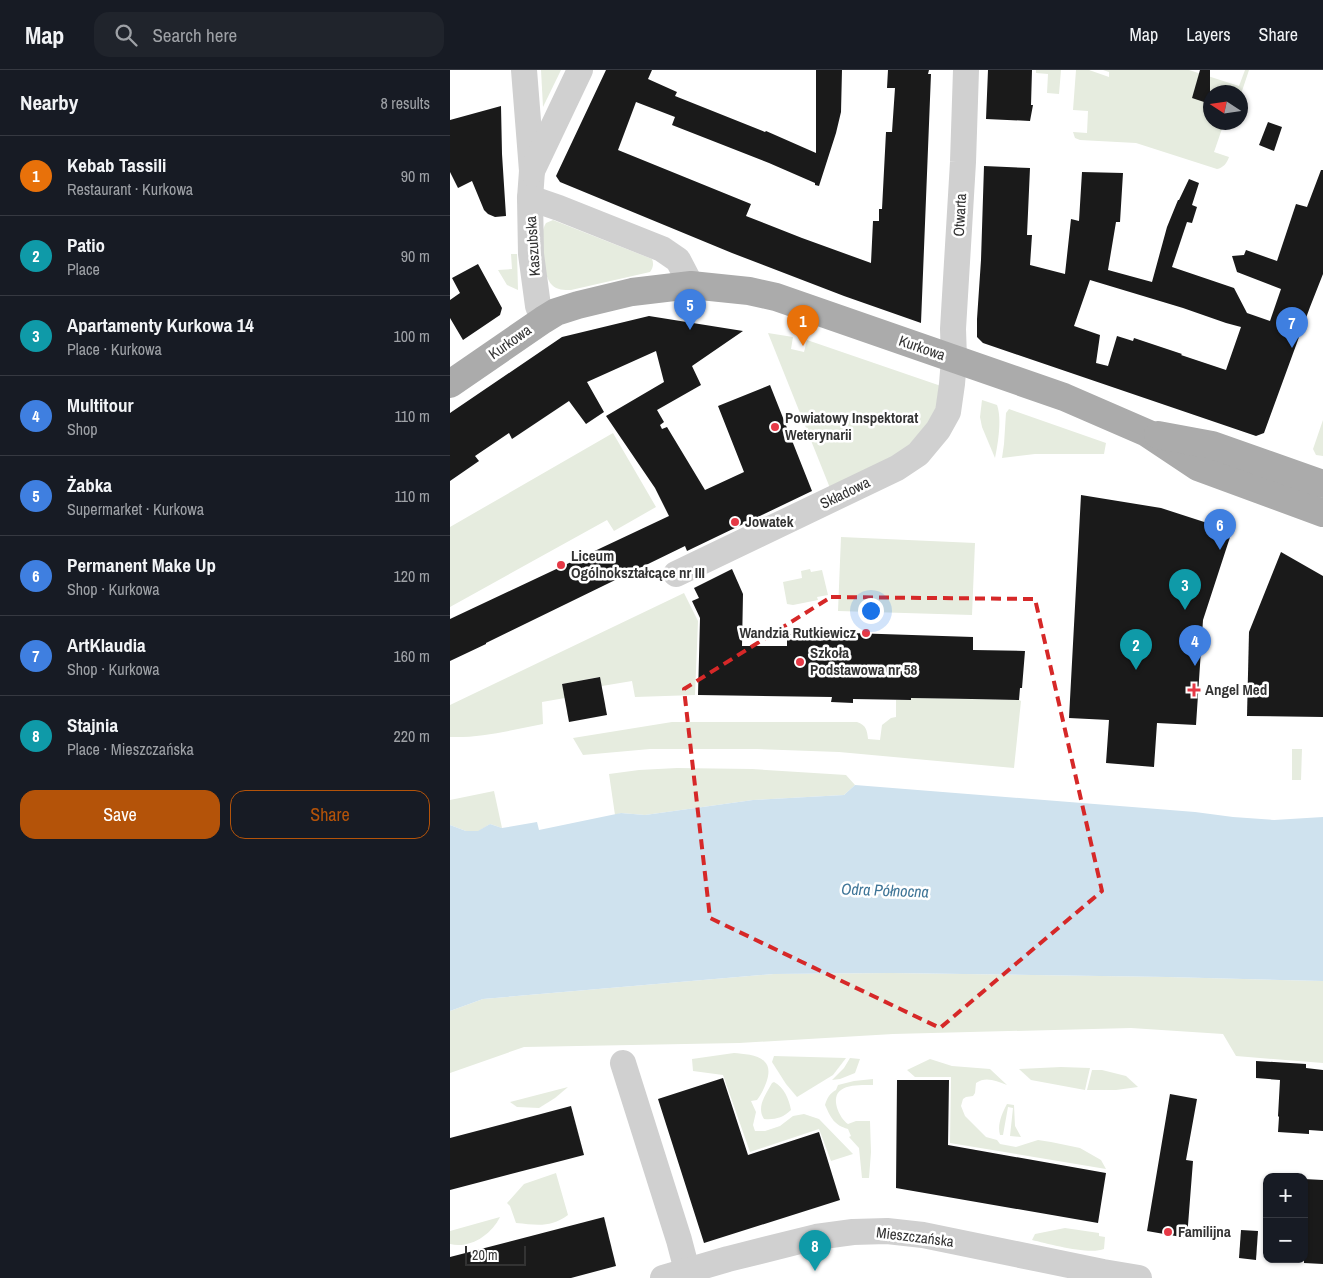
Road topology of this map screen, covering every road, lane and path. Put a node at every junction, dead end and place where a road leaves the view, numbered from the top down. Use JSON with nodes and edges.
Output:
{"nodes":[{"id":1,"x":524,"y":70,"type":"edge"},
{"id":2,"x":580,"y":70,"type":"edge"},
{"id":3,"x":966,"y":70,"type":"edge"},
{"id":4,"x":532,"y":172,"type":"junction"},
{"id":5,"x":530,"y":198,"type":"junction"},
{"id":6,"x":691,"y":285,"type":"junction"},
{"id":7,"x":540,"y":313,"type":"junction"},
{"id":8,"x":954,"y":359,"type":"junction"},
{"id":9,"x":450,"y":384,"type":"edge"},
{"id":10,"x":1147,"y":433,"type":"junction"},
{"id":11,"x":1322,"y":482,"type":"edge"},
{"id":12,"x":1323,"y":513,"type":"edge"},
{"id":13,"x":676,"y":574,"type":"dead end"},
{"id":14,"x":623,"y":1064,"type":"dead end"},
{"id":15,"x":680,"y":1276,"type":"edge"},
{"id":16,"x":1139,"y":1278,"type":"edge"}],
"edges":[{"from":1,"to":4,"type":"street","name":"Kaszubska"},
{"from":2,"to":4,"type":"street","name":"Kaszubska"},
{"from":3,"to":8,"type":"street","name":"Otwarta"},
{"from":4,"to":5,"type":"street","name":"Kaszubska"},
{"from":5,"to":6,"type":"street"},
{"from":5,"to":7,"type":"street","name":"Kaszubska"},
{"from":6,"to":7,"type":"main road","name":"Kurkowa"},
{"from":6,"to":8,"type":"main road","name":"Kurkowa"},
{"from":7,"to":9,"type":"main road","name":"Kurkowa"},
{"from":8,"to":10,"type":"main road","name":"Kurkowa"},
{"from":8,"to":13,"type":"street","name":"Składowa"},
{"from":10,"to":11,"type":"main road","name":"Kurkowa"},
{"from":10,"to":12,"type":"main road","name":"Kurkowa"},
{"from":14,"to":15,"type":"street"},
{"from":15,"to":16,"type":"street","name":"Mieszczańska"}]}
